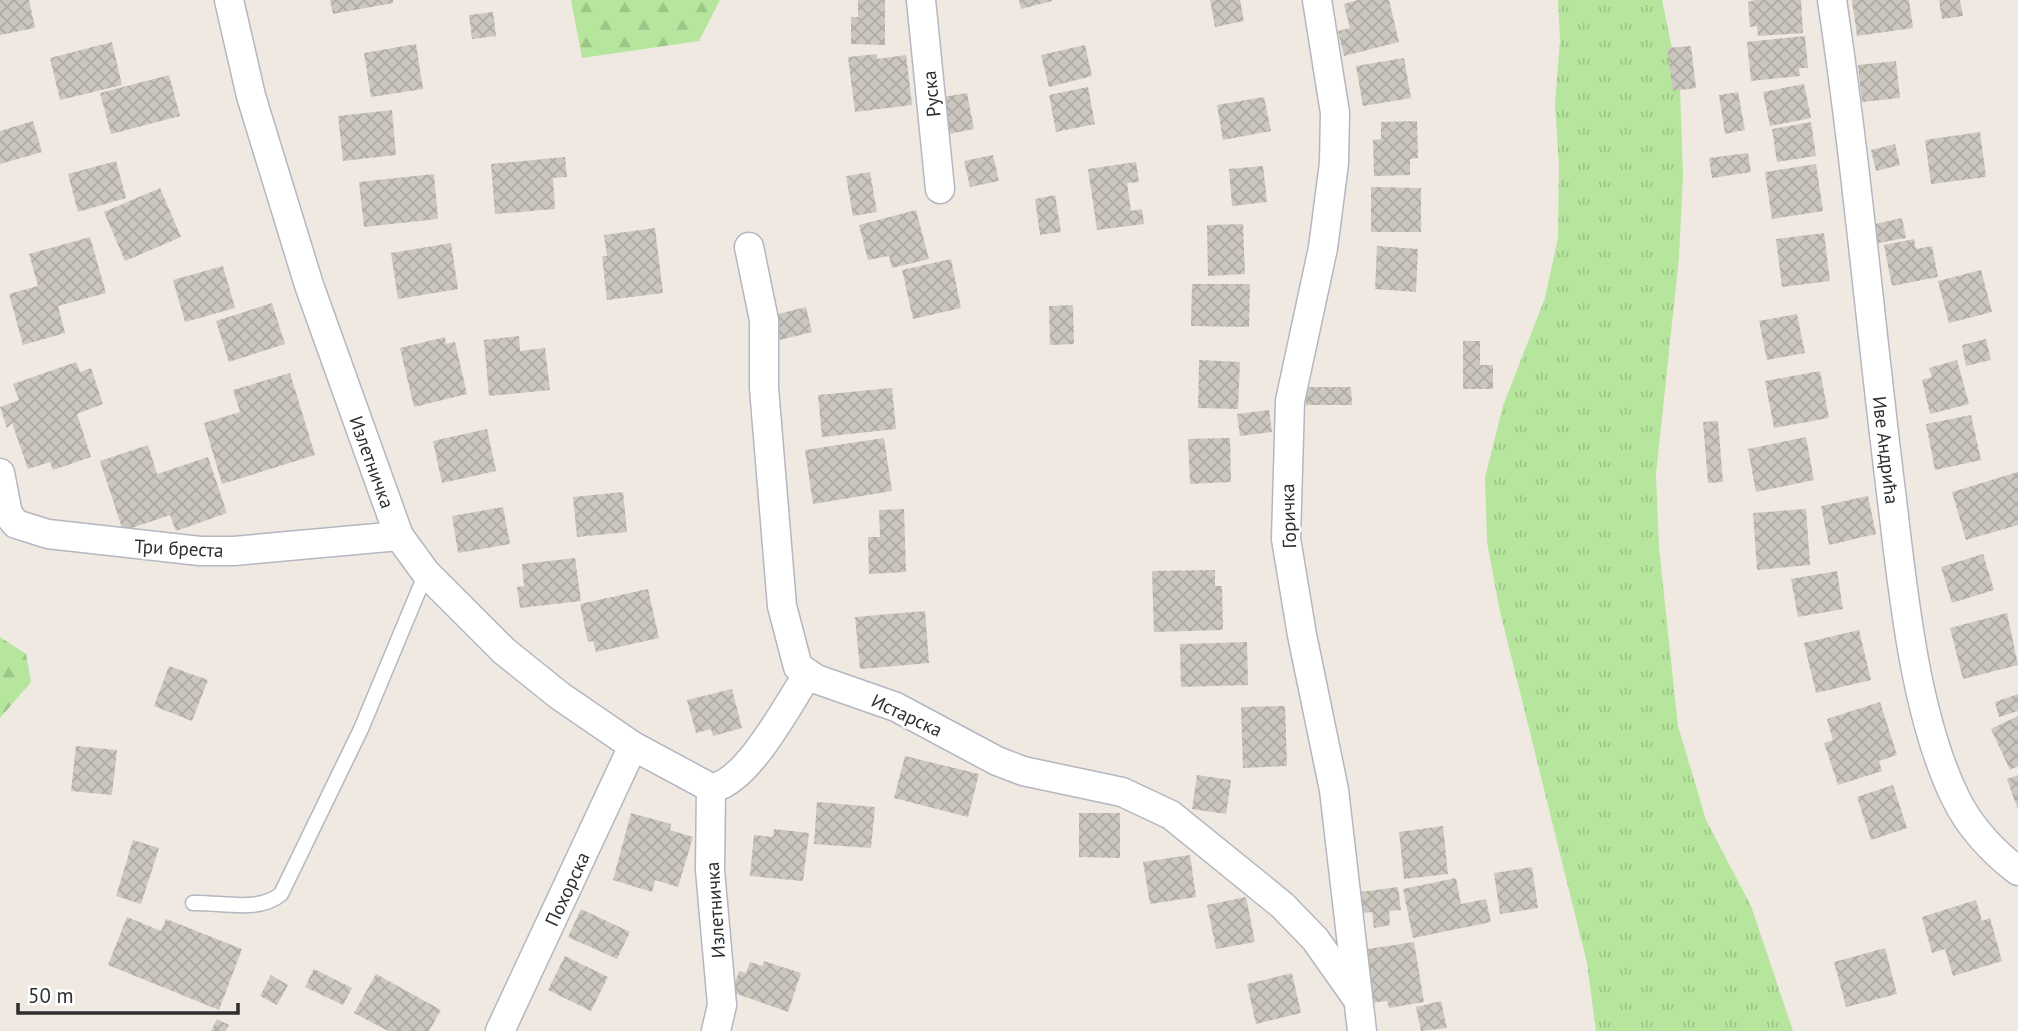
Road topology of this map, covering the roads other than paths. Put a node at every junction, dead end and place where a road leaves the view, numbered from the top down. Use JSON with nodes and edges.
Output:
{"nodes":[{"id":1,"x":229,"y":0,"type":"edge"},
{"id":2,"x":921,"y":0,"type":"edge"},
{"id":3,"x":1317,"y":0,"type":"edge"},
{"id":4,"x":1832,"y":0,"type":"edge"},
{"id":5,"x":940,"y":189,"type":"dead end"},
{"id":6,"x":749,"y":247,"type":"dead end"},
{"id":7,"x":0,"y":473,"type":"edge"},
{"id":8,"x":399,"y":536,"type":"junction"},
{"id":9,"x":426,"y":573,"type":"junction"},
{"id":10,"x":808,"y":674,"type":"junction"},
{"id":11,"x":633,"y":746,"type":"junction"},
{"id":12,"x":711,"y":788,"type":"junction"},
{"id":13,"x":2018,"y":871,"type":"edge"},
{"id":14,"x":193,"y":903,"type":"dead end"},
{"id":15,"x":1356,"y":997,"type":"junction"},
{"id":16,"x":500,"y":1031,"type":"edge"},
{"id":17,"x":716,"y":1031,"type":"edge"},
{"id":18,"x":1362,"y":1031,"type":"edge"}],
"edges":[{"from":1,"to":8,"type":"street","name":"Излетничка"},
{"from":2,"to":5,"type":"street","name":"Руска"},
{"from":3,"to":15,"type":"street","name":"Горичка"},
{"from":4,"to":13,"type":"street","name":"Иве Андрића"},
{"from":6,"to":10,"type":"street"},
{"from":7,"to":8,"type":"street","name":"Три бреста"},
{"from":8,"to":9,"type":"street","name":"Излетничка"},
{"from":9,"to":11,"type":"street","name":"Излетничка"},
{"from":9,"to":14,"type":"lane"},
{"from":10,"to":12,"type":"street"},
{"from":10,"to":15,"type":"street","name":"Истарска"},
{"from":11,"to":12,"type":"street","name":"Излетничка"},
{"from":11,"to":16,"type":"street","name":"Похорска"},
{"from":12,"to":17,"type":"street","name":"Излетничка"},
{"from":15,"to":18,"type":"street","name":"Горичка"}]}
